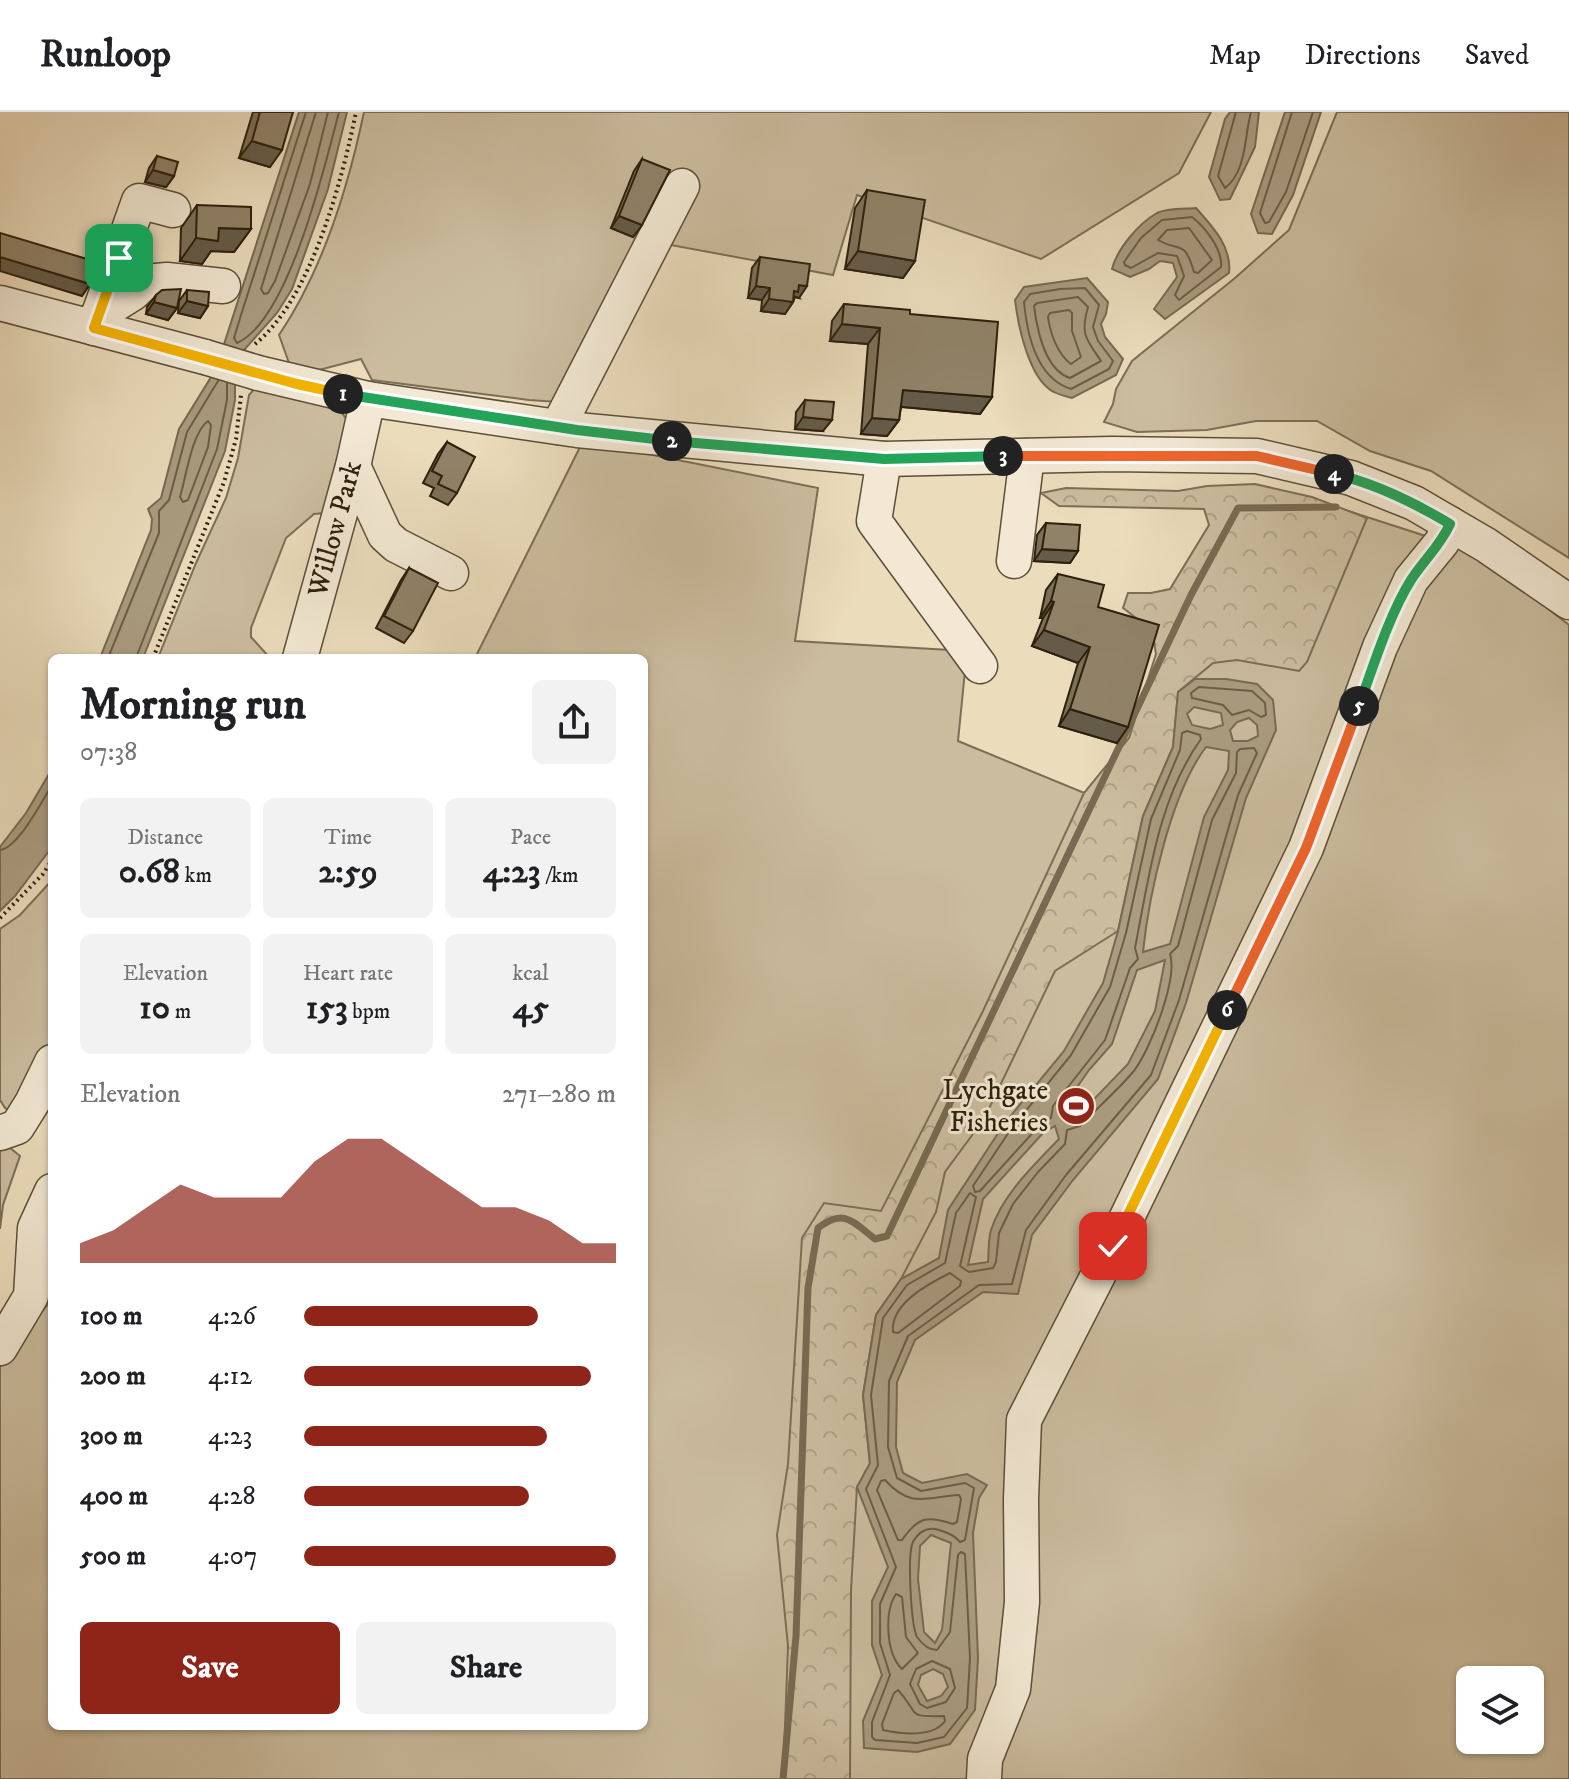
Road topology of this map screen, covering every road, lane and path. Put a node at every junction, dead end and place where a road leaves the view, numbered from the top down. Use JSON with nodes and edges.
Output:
{"nodes":[{"id":1,"x":356,"y":112,"type":"edge"},
{"id":2,"x":682,"y":186,"type":"dead end"},
{"id":3,"x":173,"y":210,"type":"dead end"},
{"id":4,"x":223,"y":286,"type":"dead end"},
{"id":5,"x":0,"y":303,"type":"edge"},
{"id":6,"x":96,"y":322,"type":"junction"},
{"id":7,"x":249,"y":370,"type":"junction"},
{"id":8,"x":368,"y":399,"type":"junction"},
{"id":9,"x":568,"y":429,"type":"junction"},
{"id":10,"x":1027,"y":456,"type":"junction"},
{"id":11,"x":884,"y":459,"type":"junction"},
{"id":12,"x":353,"y":466,"type":"junction"},
{"id":13,"x":1450,"y":524,"type":"junction"},
{"id":14,"x":1014,"y":561,"type":"dead end"},
{"id":15,"x":451,"y":573,"type":"dead end"},
{"id":16,"x":1565,"y":590,"type":"edge"},
{"id":17,"x":155,"y":654,"type":"edge"},
{"id":18,"x":301,"y":654,"type":"edge"},
{"id":19,"x":980,"y":666,"type":"dead end"},
{"id":20,"x":48,"y":866,"type":"edge"},
{"id":21,"x":0,"y":918,"type":"edge"},
{"id":22,"x":48,"y":1070,"type":"edge"},
{"id":23,"x":0,"y":1133,"type":"edge"},
{"id":24,"x":48,"y":1200,"type":"edge"},
{"id":25,"x":0,"y":1348,"type":"edge"},
{"id":26,"x":984,"y":1779,"type":"edge"}],
"edges":[{"from":1,"to":7,"type":"path"},
{"from":2,"to":9,"type":"street"},
{"from":3,"to":6,"type":"street"},
{"from":4,"to":6,"type":"street"},
{"from":5,"to":6,"type":"street"},
{"from":6,"to":7,"type":"street","bridge":true},
{"from":7,"to":8,"type":"street"},
{"from":7,"to":17,"type":"path"},
{"from":8,"to":9,"type":"street"},
{"from":8,"to":12,"type":"street","name":"Willow Park"},
{"from":9,"to":11,"type":"street"},
{"from":10,"to":11,"type":"street"},
{"from":10,"to":13,"type":"street"},
{"from":10,"to":14,"type":"street"},
{"from":11,"to":19,"type":"street"},
{"from":12,"to":15,"type":"street"},
{"from":12,"to":18,"type":"street","name":"Willow Park"},
{"from":13,"to":16,"type":"street"},
{"from":13,"to":26,"type":"street"},
{"from":20,"to":21,"type":"path"},
{"from":22,"to":23,"type":"street"},
{"from":24,"to":25,"type":"street"}]}
